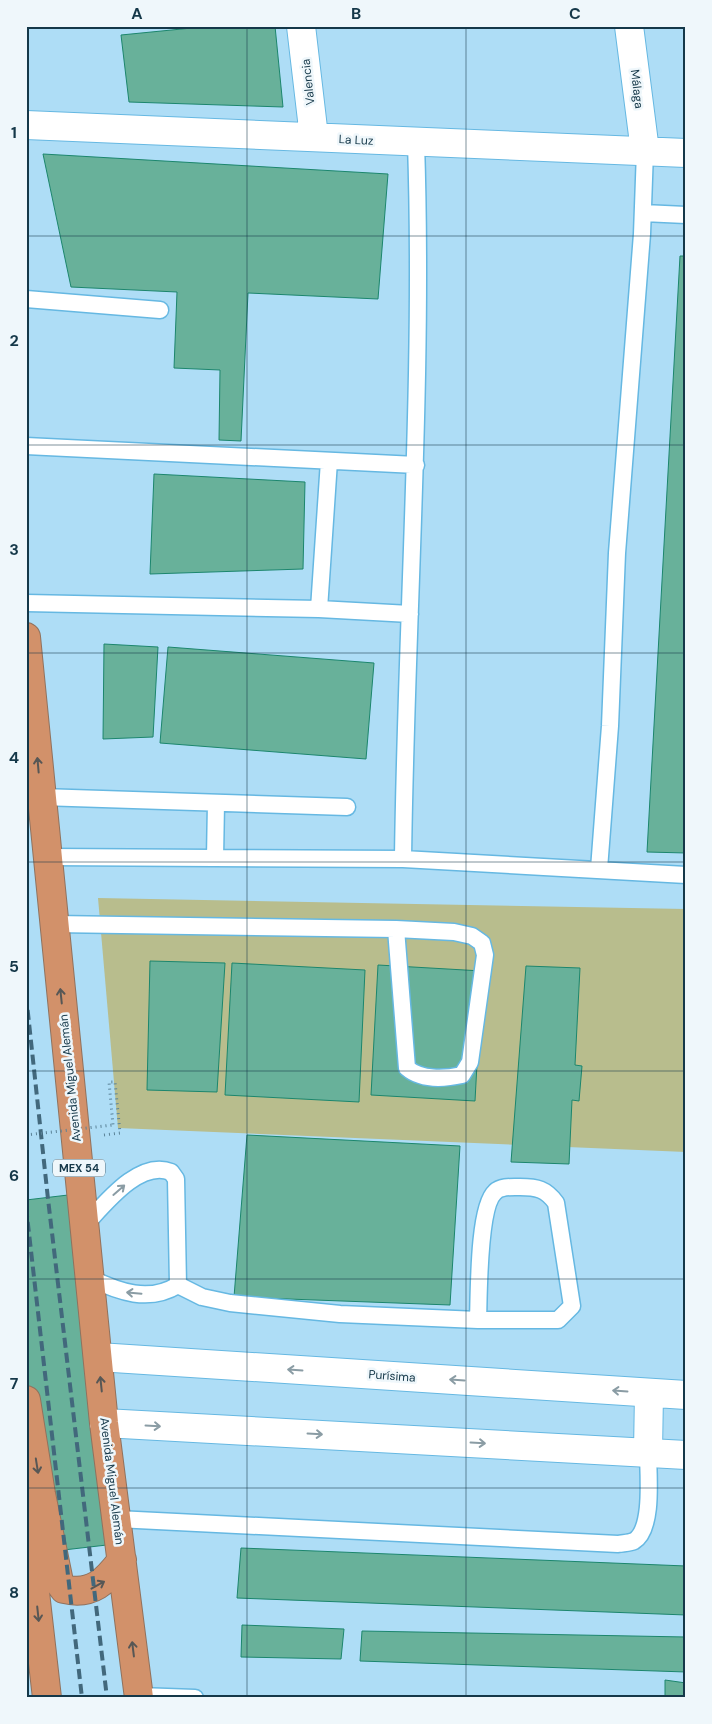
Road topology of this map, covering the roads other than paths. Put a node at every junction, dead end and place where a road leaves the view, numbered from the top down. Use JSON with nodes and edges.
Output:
{"nodes":[{"id":1,"x":302,"y":26,"type":"edge"},
{"id":2,"x":629,"y":26,"type":"edge"},
{"id":3,"x":26,"y":125,"type":"edge"},
{"id":4,"x":314,"y":137,"type":"junction"},
{"id":5,"x":416,"y":143,"type":"junction"},
{"id":6,"x":644,"y":151,"type":"junction"},
{"id":7,"x":686,"y":153,"type":"edge"},
{"id":8,"x":643,"y":212,"type":"junction"},
{"id":9,"x":686,"y":215,"type":"edge"},
{"id":10,"x":26,"y":299,"type":"edge"},
{"id":11,"x":160,"y":310,"type":"dead end"},
{"id":12,"x":26,"y":446,"type":"edge"},
{"id":13,"x":329,"y":461,"type":"junction"},
{"id":14,"x":416,"y":465,"type":"junction"},
{"id":15,"x":26,"y":603,"type":"edge"},
{"id":16,"x":319,"y":609,"type":"junction"},
{"id":17,"x":410,"y":614,"type":"junction"},
{"id":18,"x":26,"y":637,"type":"edge"},
{"id":19,"x":41,"y":797,"type":"junction"},
{"id":20,"x":216,"y":803,"type":"junction"},
{"id":21,"x":347,"y":807,"type":"dead end"},
{"id":22,"x":47,"y":857,"type":"junction"},
{"id":23,"x":215,"y":858,"type":"junction"},
{"id":24,"x":403,"y":859,"type":"junction"},
{"id":25,"x":598,"y":869,"type":"junction"},
{"id":26,"x":686,"y":875,"type":"edge"},
{"id":27,"x":54,"y":924,"type":"junction"},
{"id":28,"x":396,"y":929,"type":"junction"},
{"id":29,"x":85,"y":1225,"type":"junction"},
{"id":30,"x":90,"y":1278,"type":"junction"},
{"id":31,"x":178,"y":1285,"type":"junction"},
{"id":32,"x":478,"y":1320,"type":"junction"},
{"id":33,"x":98,"y":1357,"type":"junction"},
{"id":34,"x":649,"y":1393,"type":"junction"},
{"id":35,"x":686,"y":1395,"type":"edge"},
{"id":36,"x":26,"y":1400,"type":"edge"},
{"id":37,"x":104,"y":1423,"type":"junction"},
{"id":38,"x":648,"y":1452,"type":"junction"},
{"id":39,"x":686,"y":1455,"type":"edge"},
{"id":40,"x":26,"y":1513,"type":"edge"},
{"id":41,"x":117,"y":1519,"type":"junction"},
{"id":42,"x":122,"y":1560,"type":"junction"},
{"id":43,"x":139,"y":1697,"type":"edge"},
{"id":44,"x":47,"y":1698,"type":"edge"},
{"id":45,"x":195,"y":1698,"type":"edge"}],
"edges":[{"from":1,"to":4,"type":"street","name":"Valencia"},
{"from":2,"to":6,"type":"street","name":"Málaga"},
{"from":3,"to":4,"type":"street","name":"La Luz"},
{"from":4,"to":5,"type":"street","name":"La Luz"},
{"from":5,"to":6,"type":"street","name":"La Luz"},
{"from":5,"to":14,"type":"lane"},
{"from":6,"to":7,"type":"street","name":"La Luz"},
{"from":6,"to":8,"type":"lane"},
{"from":8,"to":9,"type":"lane"},
{"from":8,"to":25,"type":"lane"},
{"from":10,"to":11,"type":"lane"},
{"from":12,"to":13,"type":"lane"},
{"from":13,"to":14,"type":"lane"},
{"from":13,"to":16,"type":"lane"},
{"from":14,"to":17,"type":"lane"},
{"from":15,"to":16,"type":"lane"},
{"from":16,"to":17,"type":"lane"},
{"from":17,"to":24,"type":"lane"},
{"from":19,"to":18,"type":"highway","name":"Avenida Miguel Alemán","number":"MEX 54","one_way":true},
{"from":19,"to":20,"type":"lane"},
{"from":19,"to":22,"type":"highway","name":"Avenida Miguel Alemán","number":"MEX 54"},
{"from":20,"to":21,"type":"lane"},
{"from":20,"to":23,"type":"lane"},
{"from":22,"to":23,"type":"lane"},
{"from":22,"to":27,"type":"highway","name":"Avenida Miguel Alemán","number":"MEX 54"},
{"from":23,"to":24,"type":"lane"},
{"from":24,"to":25,"type":"lane"},
{"from":25,"to":26,"type":"lane"},
{"from":27,"to":28,"type":"lane"},
{"from":29,"to":27,"type":"highway","name":"Avenida Miguel Alemán","number":"MEX 54","one_way":true},
{"from":28,"to":28,"type":"lane"},
{"from":29,"to":30,"type":"highway","name":"Avenida Miguel Alemán","number":"MEX 54"},
{"from":29,"to":31,"type":"lane","one_way":true},
{"from":31,"to":30,"type":"lane","one_way":true},
{"from":30,"to":33,"type":"highway","name":"Avenida Miguel Alemán","number":"MEX 54"},
{"from":31,"to":32,"type":"lane"},
{"from":32,"to":32,"type":"lane"},
{"from":34,"to":33,"type":"street","name":"Purísima","one_way":true},
{"from":37,"to":33,"type":"highway","name":"Avenida Miguel Alemán","number":"MEX 54","one_way":true},
{"from":34,"to":35,"type":"street","name":"Purísima"},
{"from":34,"to":38,"type":"street"},
{"from":36,"to":42,"type":"highway","one_way":true},
{"from":37,"to":38,"type":"street","one_way":true},
{"from":37,"to":41,"type":"highway","name":"Avenida Miguel Alemán","number":"MEX 54"},
{"from":38,"to":39,"type":"street"},
{"from":38,"to":41,"type":"lane"},
{"from":40,"to":44,"type":"highway","one_way":true},
{"from":41,"to":42,"type":"highway","name":"Avenida Miguel Alemán","number":"MEX 54"},
{"from":43,"to":42,"type":"highway","name":"Avenida Miguel Alemán","number":"MEX 54","one_way":true},
{"from":43,"to":45,"type":"lane"}]}
